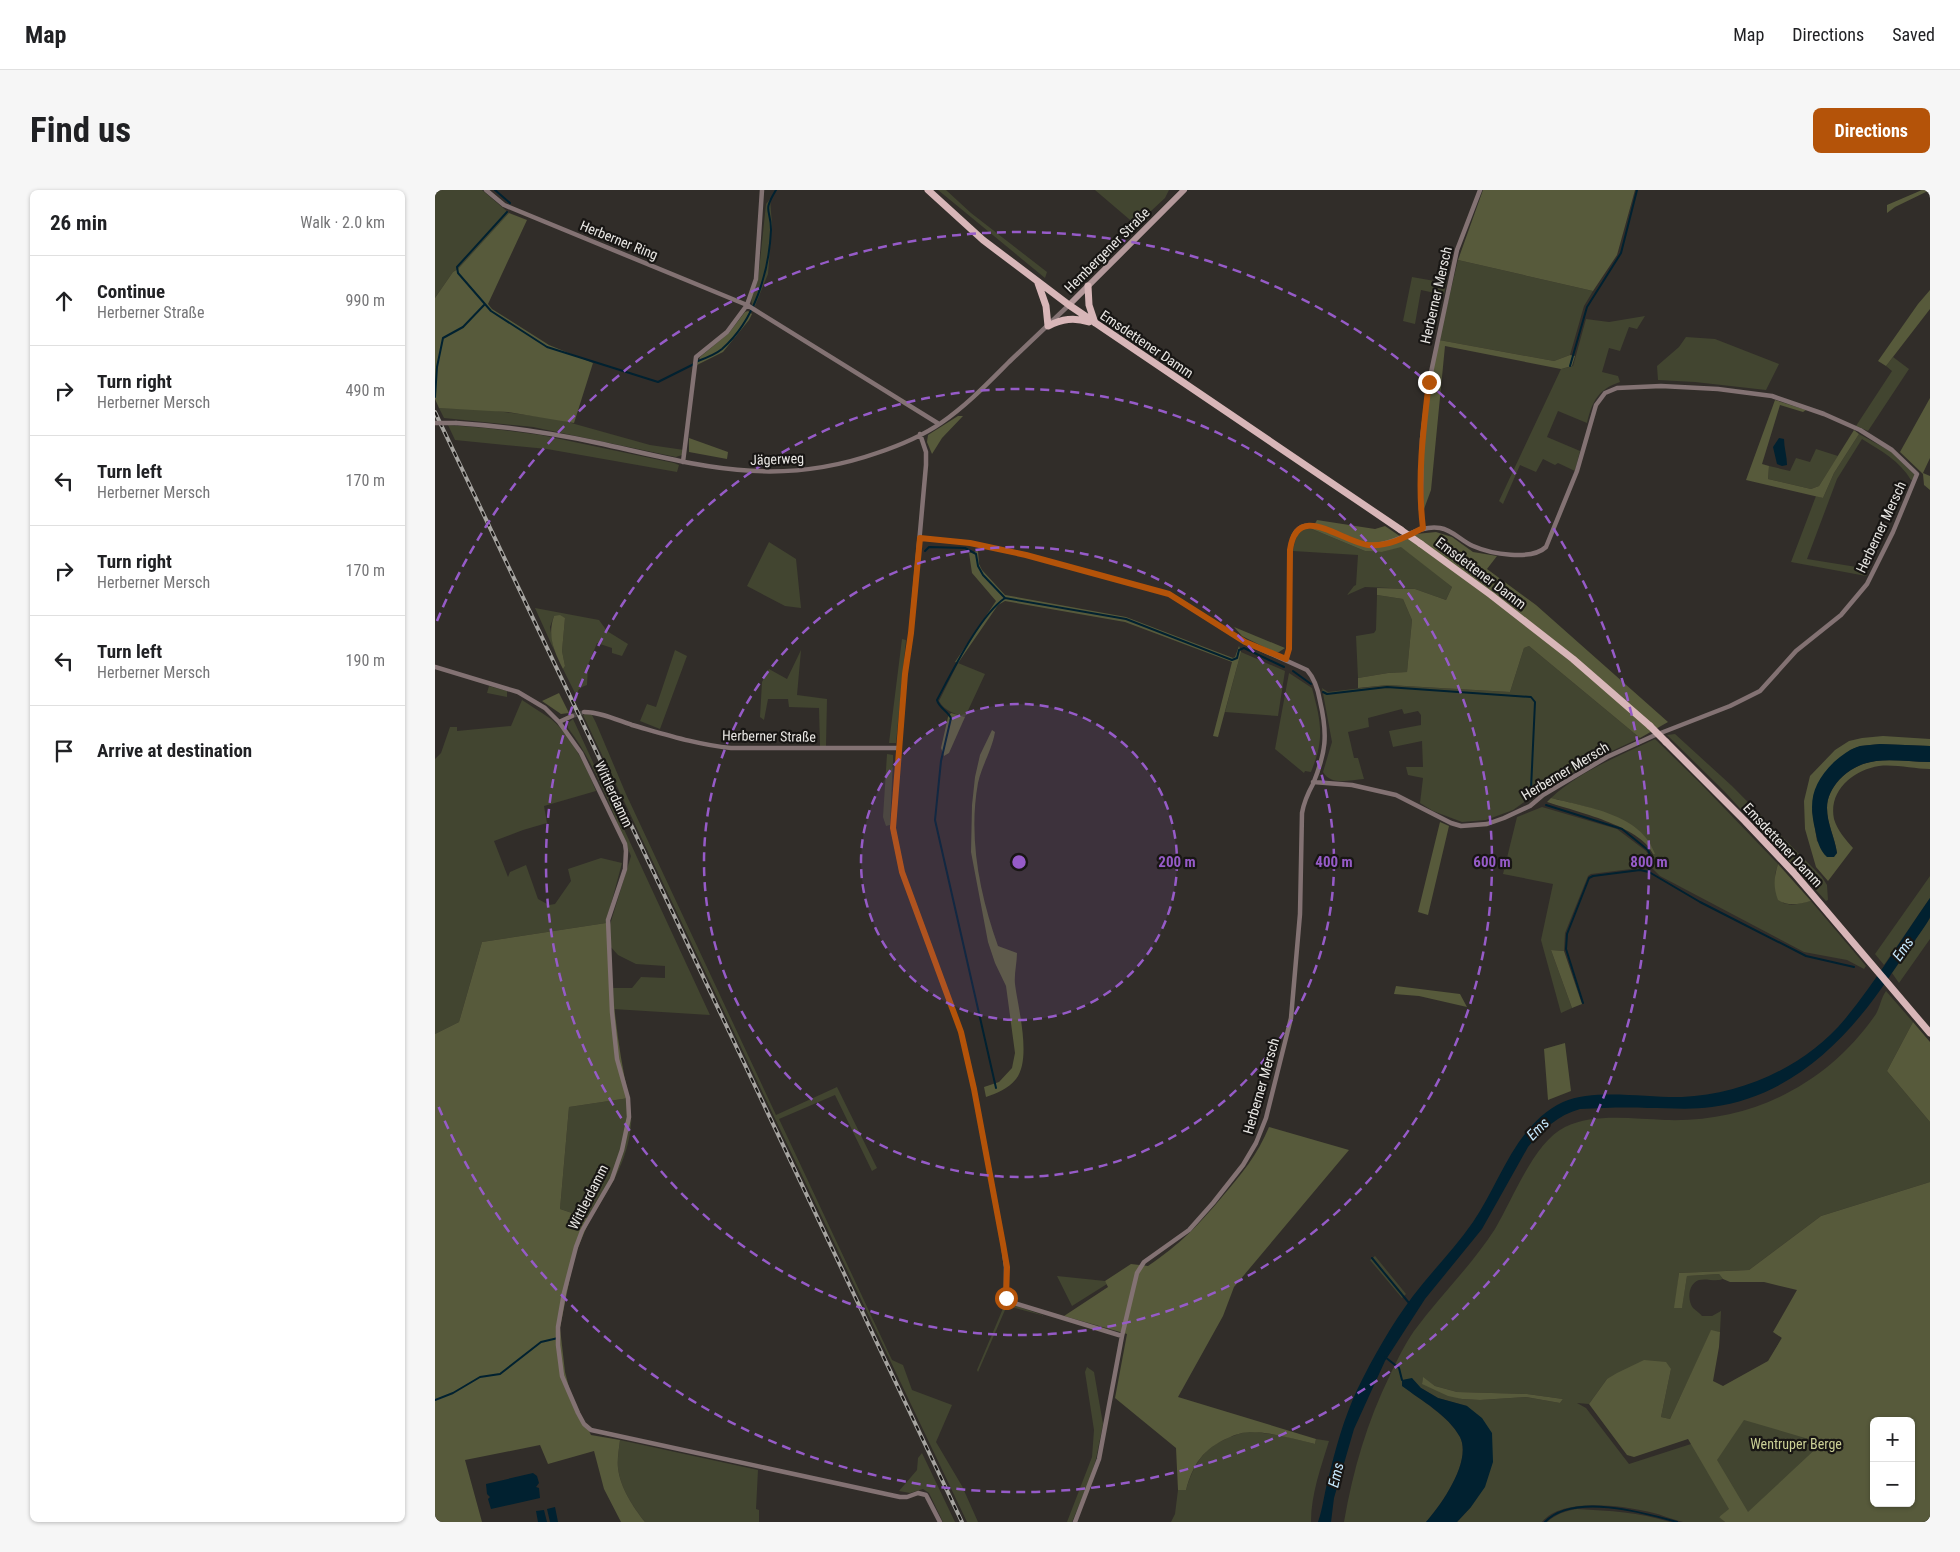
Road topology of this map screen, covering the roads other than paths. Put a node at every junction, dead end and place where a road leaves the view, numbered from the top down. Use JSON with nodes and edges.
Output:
{"nodes":[{"id":1,"x":486,"y":190,"type":"edge"},
{"id":2,"x":762,"y":190,"type":"edge"},
{"id":3,"x":928,"y":190,"type":"edge"},
{"id":4,"x":1184,"y":190,"type":"edge"},
{"id":5,"x":1480,"y":190,"type":"edge"},
{"id":6,"x":1037,"y":281,"type":"junction"},
{"id":7,"x":1088,"y":286,"type":"junction"},
{"id":8,"x":747,"y":305,"type":"junction"},
{"id":9,"x":1069,"y":305,"type":"junction"},
{"id":10,"x":1095,"y":323,"type":"junction"},
{"id":11,"x":1048,"y":326,"type":"junction"},
{"id":12,"x":435,"y":423,"type":"edge"},
{"id":13,"x":939,"y":424,"type":"junction"},
{"id":14,"x":920,"y":434,"type":"junction"},
{"id":15,"x":683,"y":462,"type":"junction"},
{"id":16,"x":1423,"y":528,"type":"junction"},
{"id":17,"x":920,"y":538,"type":"junction"},
{"id":18,"x":1286,"y":659,"type":"junction"},
{"id":19,"x":435,"y":667,"type":"edge"},
{"id":20,"x":584,"y":712,"type":"tunnel mouth"},
{"id":21,"x":572,"y":716,"type":"tunnel mouth"},
{"id":22,"x":559,"y":722,"type":"junction"},
{"id":23,"x":898,"y":748,"type":"junction"},
{"id":24,"x":1313,"y":782,"type":"junction"},
{"id":25,"x":1930,"y":1033,"type":"edge"},
{"id":26,"x":1122,"y":1336,"type":"junction"},
{"id":27,"x":940,"y":1522,"type":"edge"},
{"id":28,"x":1075,"y":1522,"type":"edge"}],
"edges":[{"from":1,"to":8,"type":"street","name":"Herberner Ring"},
{"from":2,"to":8,"type":"street"},
{"from":3,"to":6,"type":"main road","name":"Emsdettener Damm"},
{"from":4,"to":7,"type":"street","name":"Hembergener Straße"},
{"from":5,"to":16,"type":"street","name":"Herberner Mersch"},
{"from":6,"to":9,"type":"main road","name":"Emsdettener Damm"},
{"from":6,"to":11,"type":"main road"},
{"from":7,"to":9,"type":"street","name":"Hembergener Straße"},
{"from":7,"to":10,"type":"main road"},
{"from":8,"to":13,"type":"street","name":"Herberner Ring"},
{"from":8,"to":15,"type":"street"},
{"from":9,"to":10,"type":"main road","name":"Emsdettener Damm"},
{"from":9,"to":11,"type":"street","name":"Jägerweg"},
{"from":10,"to":11,"type":"main road"},
{"from":10,"to":25,"type":"main road","name":"Emsdettener Damm","bridge":true},
{"from":11,"to":13,"type":"street","name":"Jägerweg"},
{"from":12,"to":15,"type":"street","name":"Jägerweg","bridge":true},
{"from":13,"to":14,"type":"street","name":"Jägerweg"},
{"from":14,"to":15,"type":"street","name":"Jägerweg"},
{"from":14,"to":17,"type":"street"},
{"from":16,"to":18,"type":"street"},
{"from":16,"to":24,"type":"street","name":"Herberner Mersch"},
{"from":17,"to":18,"type":"street","name":"Herberner Mersch"},
{"from":17,"to":23,"type":"street"},
{"from":18,"to":24,"type":"street","name":"Herberner Mersch"},
{"from":19,"to":22,"type":"street","name":"Wittlerdamm"},
{"from":20,"to":23,"type":"street","name":"Herberner Straße"},
{"from":21,"to":22,"type":"street"},
{"from":22,"to":27,"type":"street","name":"Wittlerdamm"},
{"from":23,"to":26,"type":"street"},
{"from":24,"to":26,"type":"street","name":"Herberner Mersch"},
{"from":26,"to":28,"type":"street","name":"Herberner Mersch"}]}
